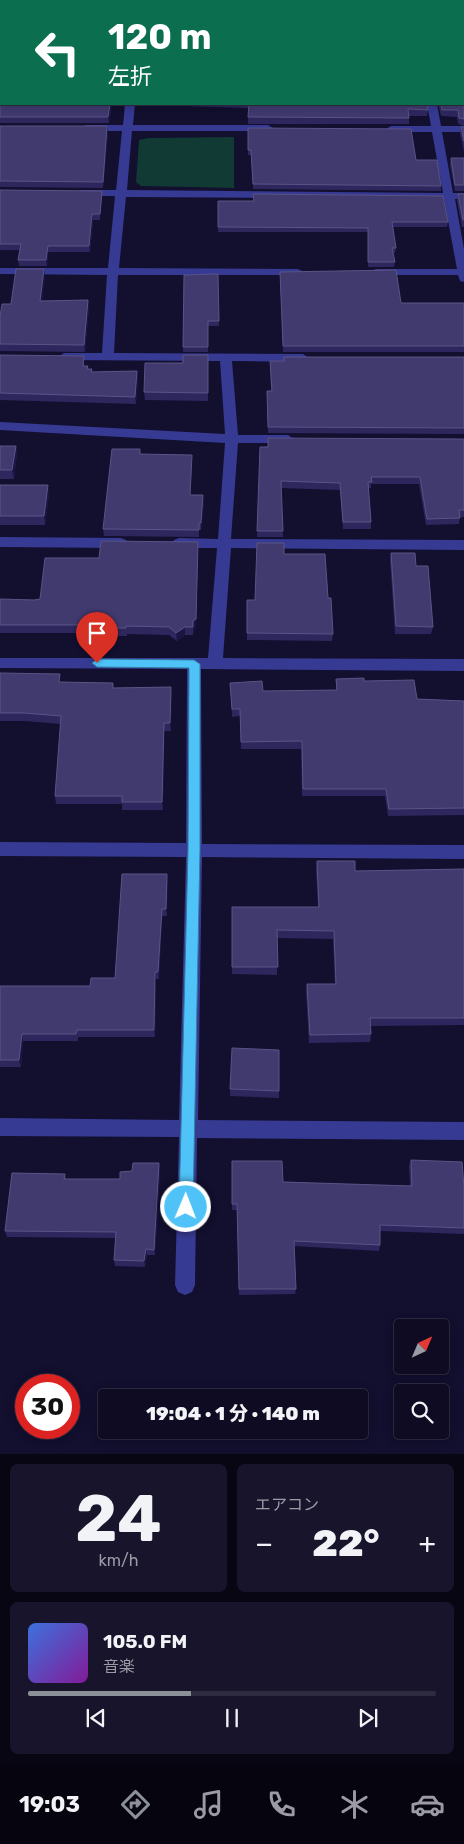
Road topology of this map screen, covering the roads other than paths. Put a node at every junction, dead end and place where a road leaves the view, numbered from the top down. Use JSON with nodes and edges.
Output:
{"nodes":[{"id":1,"x":130,"y":105,"type":"edge"},
{"id":2,"x":432,"y":105,"type":"edge"},
{"id":3,"x":78,"y":128,"type":"edge"},
{"id":4,"x":127,"y":128,"type":"junction"},
{"id":5,"x":277,"y":128,"type":"edge"},
{"id":6,"x":377,"y":129,"type":"edge"},
{"id":7,"x":436,"y":129,"type":"junction"},
{"id":8,"x":464,"y":129,"type":"edge"},
{"id":9,"x":65,"y":193,"type":"edge"},
{"id":10,"x":121,"y":193,"type":"junction"},
{"id":11,"x":448,"y":196,"type":"junction"},
{"id":12,"x":464,"y":196,"type":"edge"},
{"id":13,"x":0,"y":271,"type":"edge"},
{"id":14,"x":113,"y":272,"type":"junction"},
{"id":15,"x":308,"y":272,"type":"edge"},
{"id":16,"x":366,"y":272,"type":"edge"},
{"id":17,"x":464,"y":274,"type":"edge"},
{"id":18,"x":49,"y":357,"type":"edge"},
{"id":19,"x":108,"y":357,"type":"junction"},
{"id":20,"x":226,"y":357,"type":"junction"},
{"id":21,"x":318,"y":358,"type":"edge"},
{"id":22,"x":0,"y":426,"type":"edge"},
{"id":23,"x":232,"y":439,"type":"junction"},
{"id":24,"x":300,"y":439,"type":"edge"},
{"id":25,"x":0,"y":542,"type":"edge"},
{"id":26,"x":137,"y":543,"type":"edge"},
{"id":27,"x":166,"y":543,"type":"edge"},
{"id":28,"x":225,"y":544,"type":"junction"},
{"id":29,"x":464,"y":545,"type":"edge"},
{"id":30,"x":0,"y":663,"type":"edge"},
{"id":31,"x":194,"y":664,"type":"junction"},
{"id":32,"x":215,"y":664,"type":"junction"},
{"id":33,"x":464,"y":665,"type":"edge"},
{"id":34,"x":0,"y":849,"type":"edge"},
{"id":35,"x":194,"y":850,"type":"junction"},
{"id":36,"x":464,"y":852,"type":"edge"},
{"id":37,"x":0,"y":1127,"type":"edge"},
{"id":38,"x":187,"y":1129,"type":"junction"},
{"id":39,"x":464,"y":1131,"type":"edge"},
{"id":40,"x":185,"y":1285,"type":"dead end"}],
"edges":[{"from":1,"to":4,"type":"street"},
{"from":2,"to":7,"type":"street"},
{"from":3,"to":4,"type":"street"},
{"from":4,"to":5,"type":"street"},
{"from":4,"to":10,"type":"street"},
{"from":6,"to":7,"type":"street"},
{"from":7,"to":8,"type":"street"},
{"from":7,"to":11,"type":"street"},
{"from":9,"to":10,"type":"street"},
{"from":10,"to":11,"type":"street"},
{"from":10,"to":14,"type":"street"},
{"from":11,"to":12,"type":"street"},
{"from":11,"to":17,"type":"street"},
{"from":13,"to":14,"type":"street"},
{"from":14,"to":15,"type":"street"},
{"from":14,"to":19,"type":"street"},
{"from":16,"to":17,"type":"street"},
{"from":18,"to":19,"type":"street"},
{"from":19,"to":20,"type":"street"},
{"from":20,"to":21,"type":"street"},
{"from":20,"to":23,"type":"street"},
{"from":22,"to":23,"type":"street"},
{"from":23,"to":24,"type":"street"},
{"from":23,"to":28,"type":"street"},
{"from":25,"to":26,"type":"street"},
{"from":27,"to":28,"type":"street"},
{"from":28,"to":29,"type":"street"},
{"from":28,"to":32,"type":"street"},
{"from":30,"to":31,"type":"street"},
{"from":31,"to":32,"type":"street"},
{"from":31,"to":35,"type":"street"},
{"from":32,"to":33,"type":"street"},
{"from":34,"to":35,"type":"street"},
{"from":35,"to":36,"type":"street"},
{"from":35,"to":38,"type":"street"},
{"from":37,"to":38,"type":"street"},
{"from":38,"to":39,"type":"street"},
{"from":38,"to":40,"type":"street"}]}
